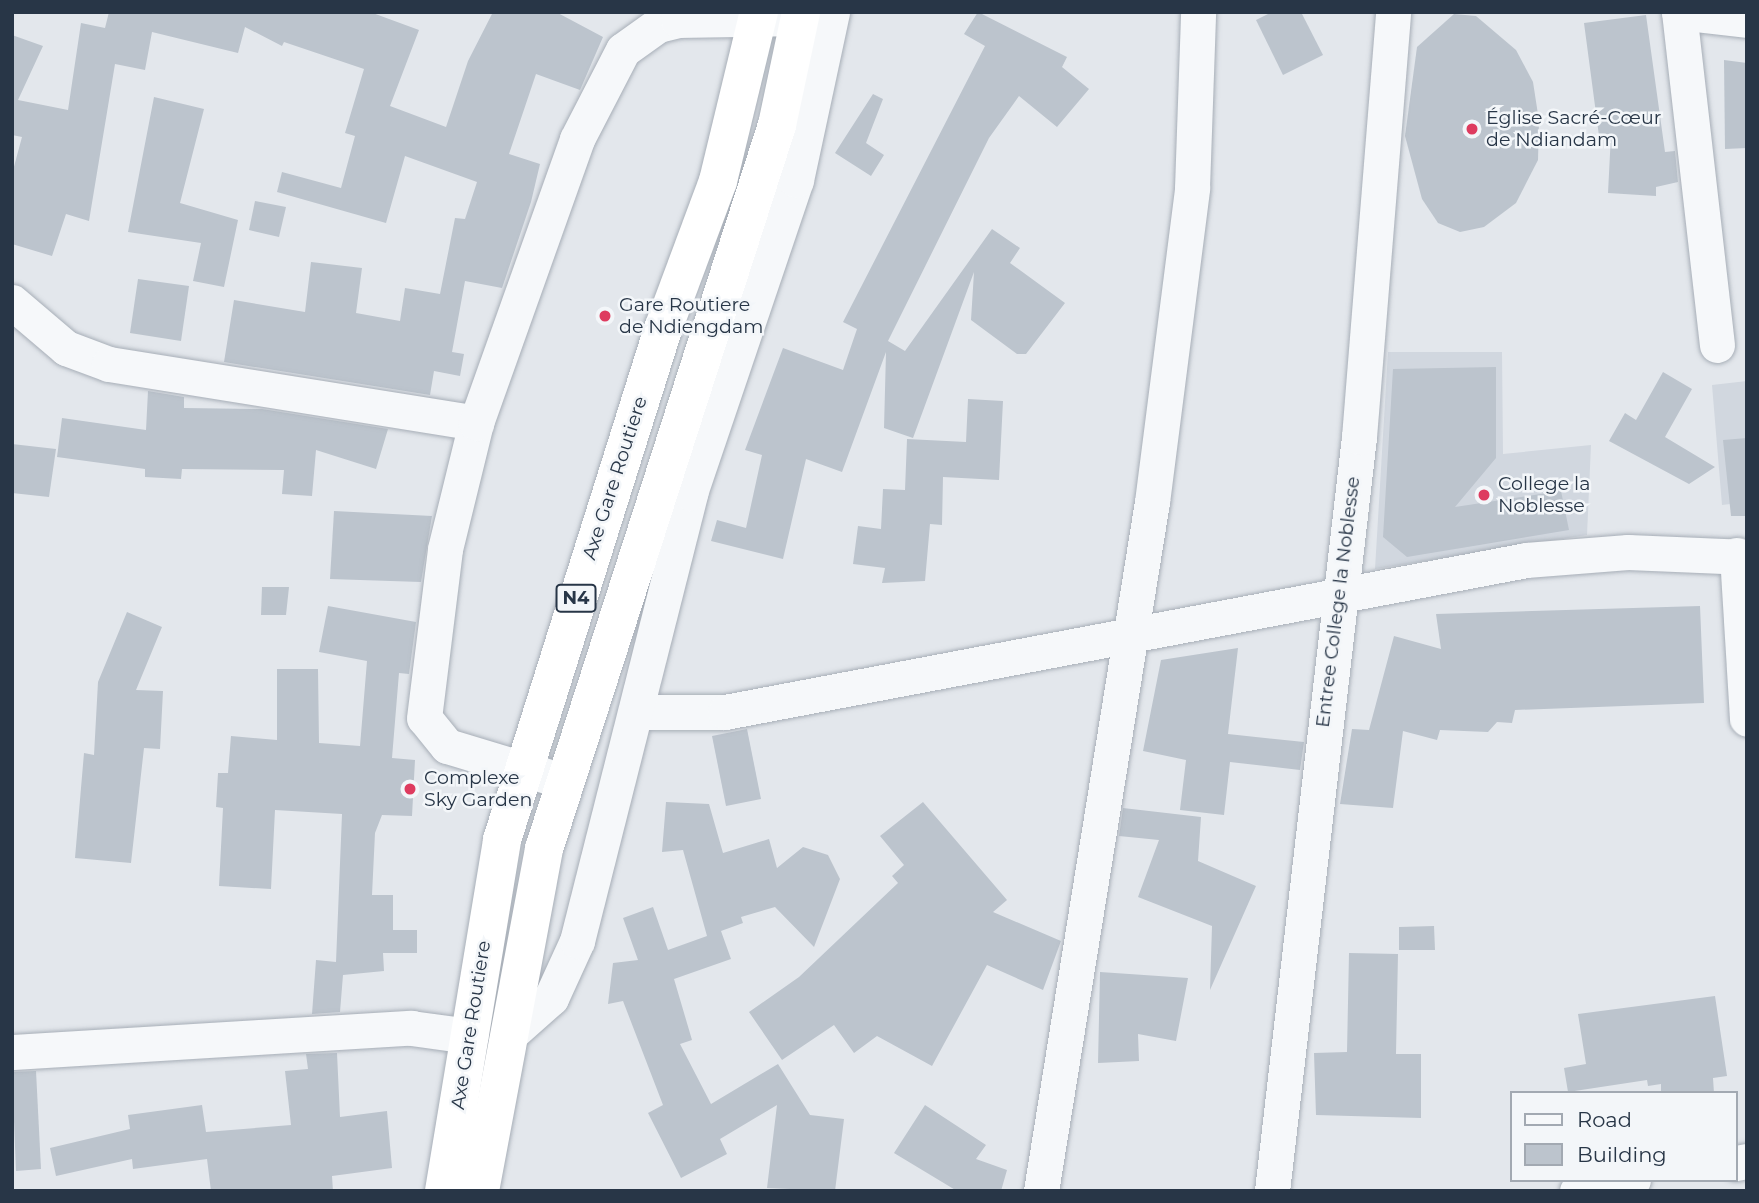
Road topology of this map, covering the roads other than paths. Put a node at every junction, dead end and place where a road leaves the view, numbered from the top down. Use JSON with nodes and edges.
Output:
{"nodes":[{"id":1,"x":1198,"y":12,"type":"edge"},
{"id":2,"x":1394,"y":12,"type":"edge"},
{"id":3,"x":811,"y":14,"type":"edge"},
{"id":4,"x":758,"y":15,"type":"edge"},
{"id":5,"x":645,"y":18,"type":"edge"},
{"id":6,"x":1747,"y":20,"type":"edge"},
{"id":7,"x":719,"y":181,"type":"junction"},
{"id":8,"x":755,"y":189,"type":"junction"},
{"id":9,"x":12,"y":302,"type":"edge"},
{"id":10,"x":1717,"y":345,"type":"dead end"},
{"id":11,"x":476,"y":423,"type":"junction"},
{"id":12,"x":1742,"y":556,"type":"edge"},
{"id":13,"x":1339,"y":597,"type":"junction"},
{"id":14,"x":1132,"y":634,"type":"junction"},
{"id":15,"x":638,"y":712,"type":"junction"},
{"id":16,"x":1747,"y":719,"type":"edge"},
{"id":17,"x":524,"y":770,"type":"junction"},
{"id":18,"x":563,"y":781,"type":"junction"},
{"id":19,"x":470,"y":1035,"type":"junction"},
{"id":20,"x":509,"y":1035,"type":"junction"},
{"id":21,"x":13,"y":1052,"type":"edge"},
{"id":22,"x":1623,"y":1182,"type":"edge"},
{"id":23,"x":444,"y":1191,"type":"edge"},
{"id":24,"x":480,"y":1191,"type":"edge"},
{"id":25,"x":1041,"y":1191,"type":"edge"},
{"id":26,"x":1272,"y":1191,"type":"edge"},
{"id":27,"x":1577,"y":1191,"type":"edge"}],
"edges":[{"from":1,"to":14,"type":"street"},
{"from":2,"to":13,"type":"street","name":"Entree College la Noblesse"},
{"from":3,"to":4,"type":"street"},
{"from":3,"to":8,"type":"highway","name":"Axe Gare Routiere","number":"N4"},
{"from":3,"to":15,"type":"street"},
{"from":4,"to":5,"type":"street"},
{"from":4,"to":7,"type":"highway","name":"Axe Gare Routiere","number":"N4"},
{"from":5,"to":11,"type":"street"},
{"from":6,"to":10,"type":"street"},
{"from":7,"to":8,"type":"highway"},
{"from":7,"to":17,"type":"highway","name":"Axe Gare Routiere","number":"N4"},
{"from":8,"to":18,"type":"highway","name":"Axe Gare Routiere","number":"N4"},
{"from":9,"to":11,"type":"street"},
{"from":11,"to":17,"type":"street"},
{"from":12,"to":13,"type":"street"},
{"from":12,"to":16,"type":"street"},
{"from":13,"to":14,"type":"street"},
{"from":13,"to":26,"type":"street","name":"Entree College la Noblesse"},
{"from":14,"to":15,"type":"street"},
{"from":14,"to":25,"type":"street"},
{"from":15,"to":20,"type":"street"},
{"from":17,"to":18,"type":"street"},
{"from":17,"to":19,"type":"highway","name":"Axe Gare Routiere","number":"N4"},
{"from":18,"to":20,"type":"highway","name":"Axe Gare Routiere","number":"N4"},
{"from":19,"to":21,"type":"street"},
{"from":19,"to":23,"type":"highway","name":"Axe Gare Routiere","number":"N4"},
{"from":20,"to":24,"type":"highway","name":"Axe Gare Routiere","number":"N4"},
{"from":22,"to":27,"type":"street"}]}
